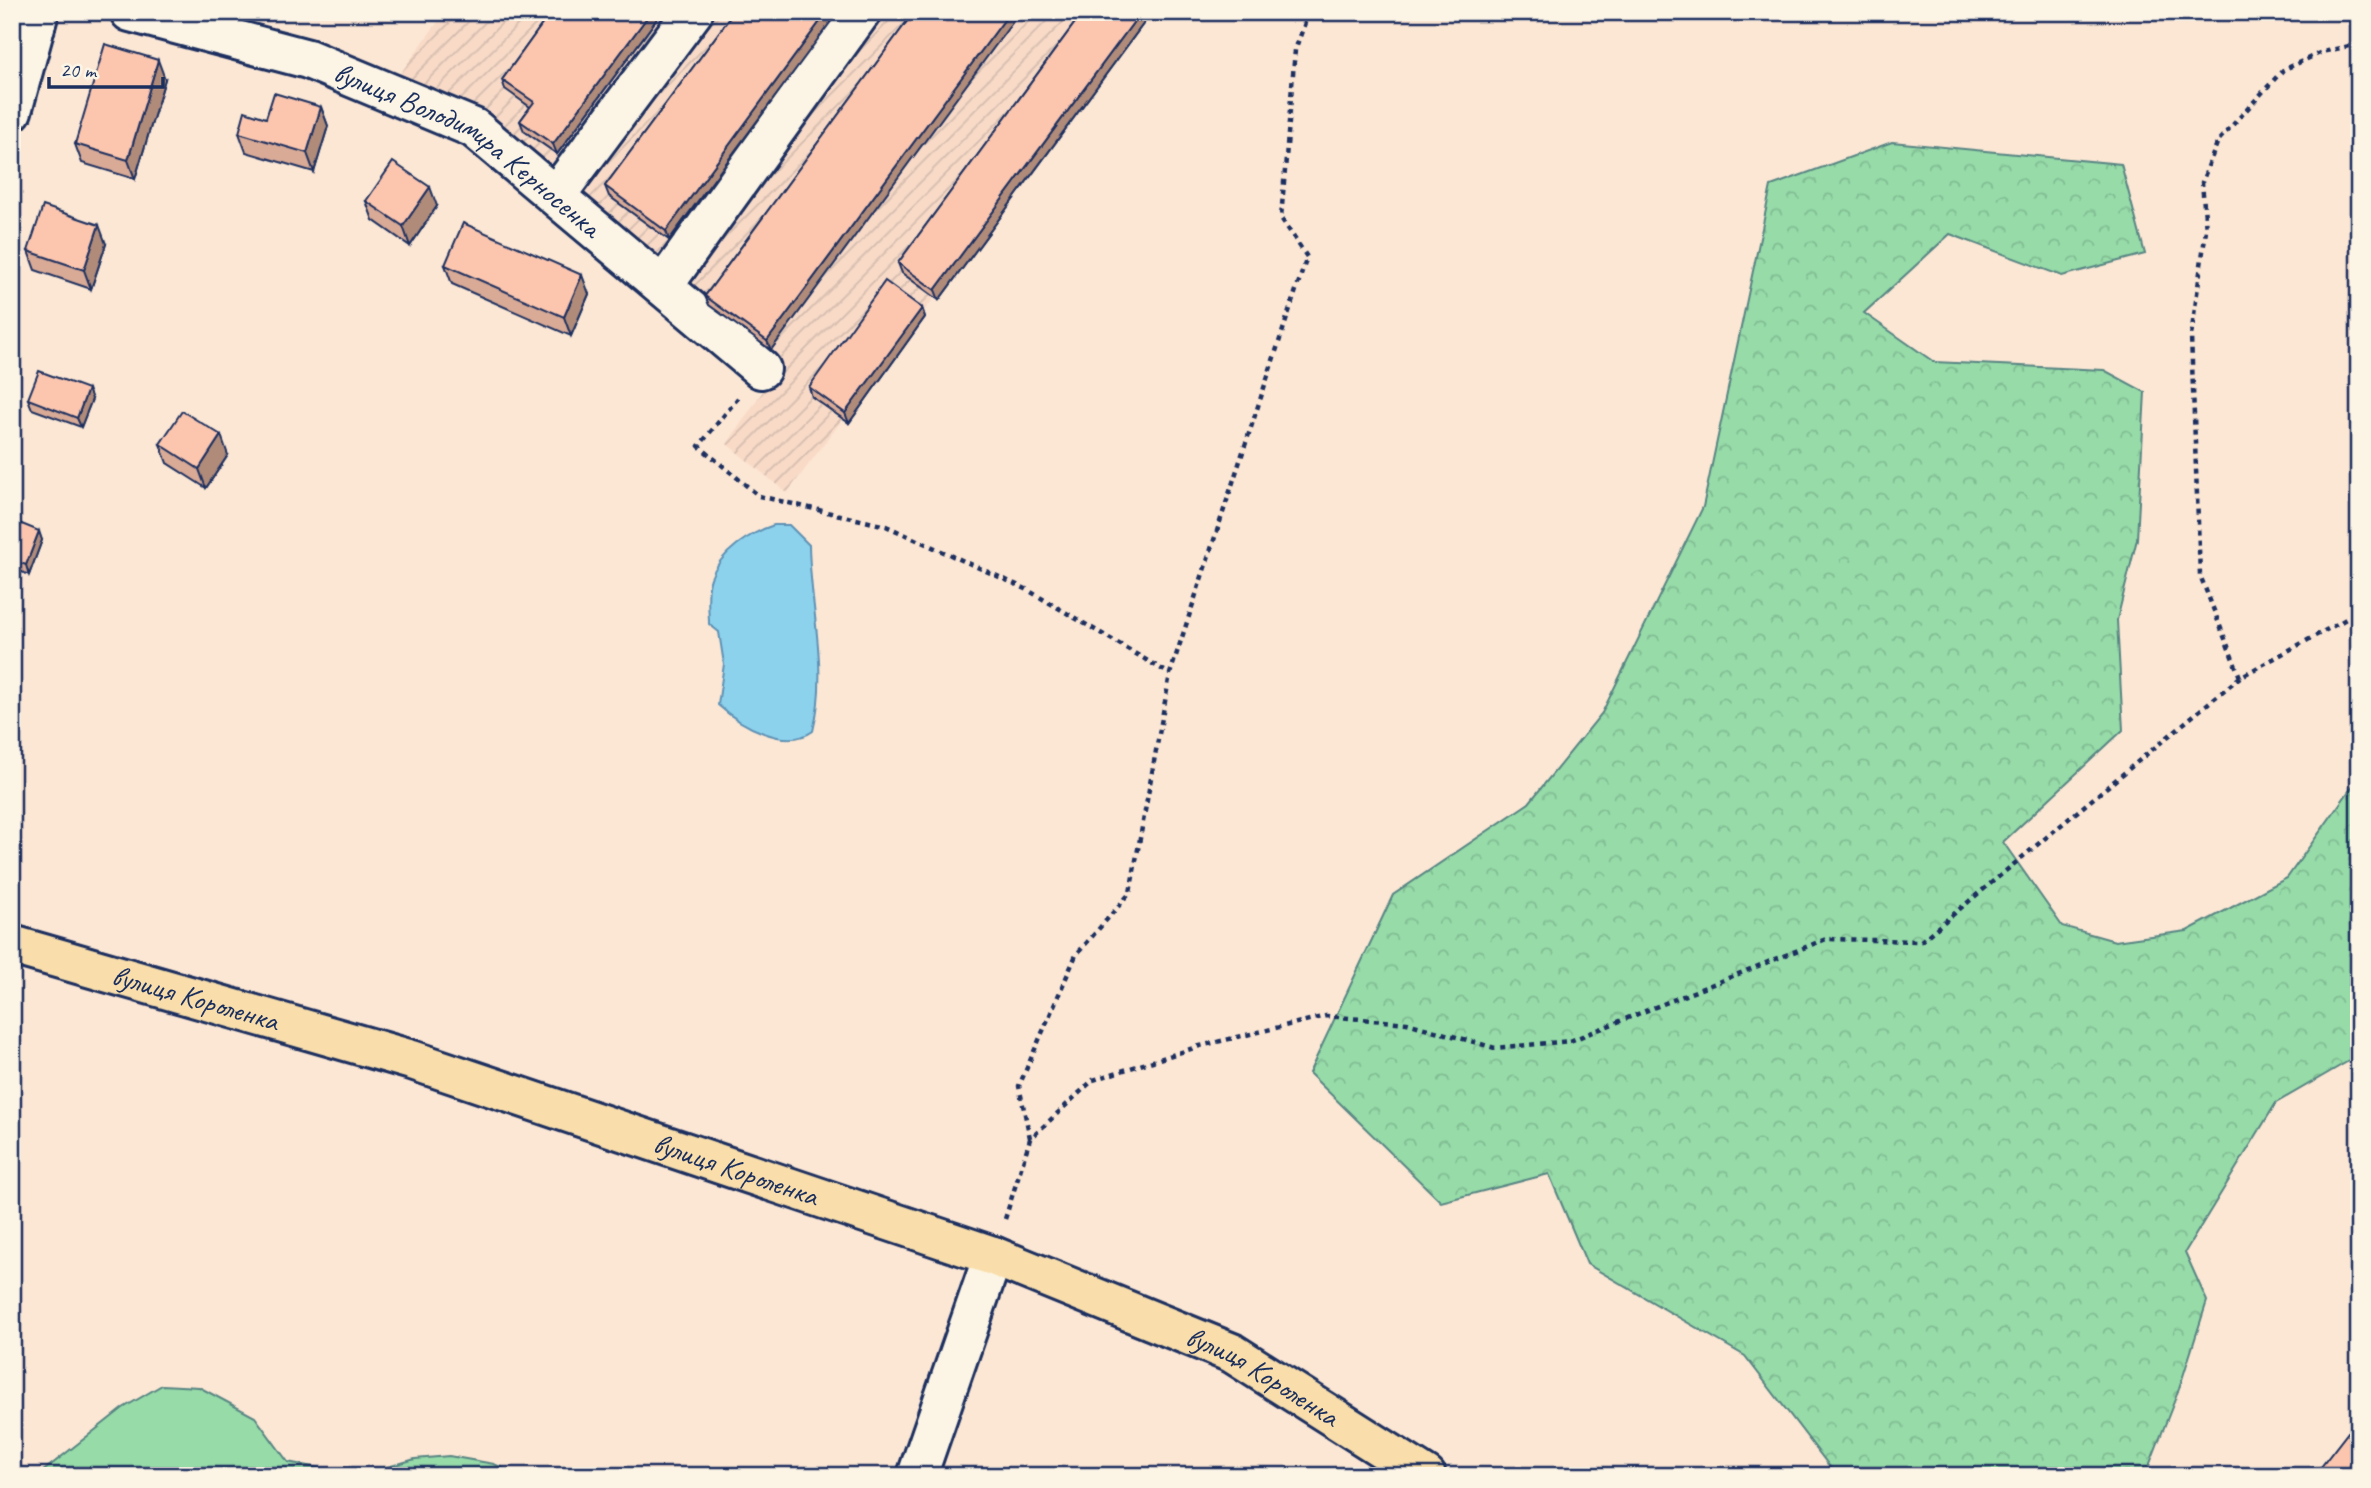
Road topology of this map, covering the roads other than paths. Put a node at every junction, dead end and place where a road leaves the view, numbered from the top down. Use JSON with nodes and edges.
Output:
{"nodes":[{"id":1,"x":39,"y":12,"type":"edge"},
{"id":2,"x":130,"y":12,"type":"edge"},
{"id":3,"x":693,"y":12,"type":"edge"},
{"id":4,"x":861,"y":12,"type":"edge"},
{"id":5,"x":12,"y":111,"type":"edge"},
{"id":6,"x":556,"y":195,"type":"junction"},
{"id":7,"x":663,"y":286,"type":"junction"},
{"id":8,"x":761,"y":369,"type":"road end"},
{"id":9,"x":12,"y":945,"type":"edge"},
{"id":10,"x":993,"y":1256,"type":"junction"},
{"id":11,"x":918,"y":1476,"type":"edge"},
{"id":12,"x":1426,"y":1476,"type":"edge"}],
"edges":[{"from":1,"to":5,"type":"street"},
{"from":2,"to":6,"type":"street","name":"вулиця Володимира Керносенка"},
{"from":3,"to":6,"type":"street"},
{"from":4,"to":7,"type":"street"},
{"from":6,"to":7,"type":"street","name":"вулиця Володимира Керносенка"},
{"from":7,"to":8,"type":"street","name":"вулиця Володимира Керносенка"},
{"from":9,"to":10,"type":"main road","name":"вулиця Короленка"},
{"from":10,"to":11,"type":"street"},
{"from":10,"to":12,"type":"main road","name":"вулиця Короленка"}]}
